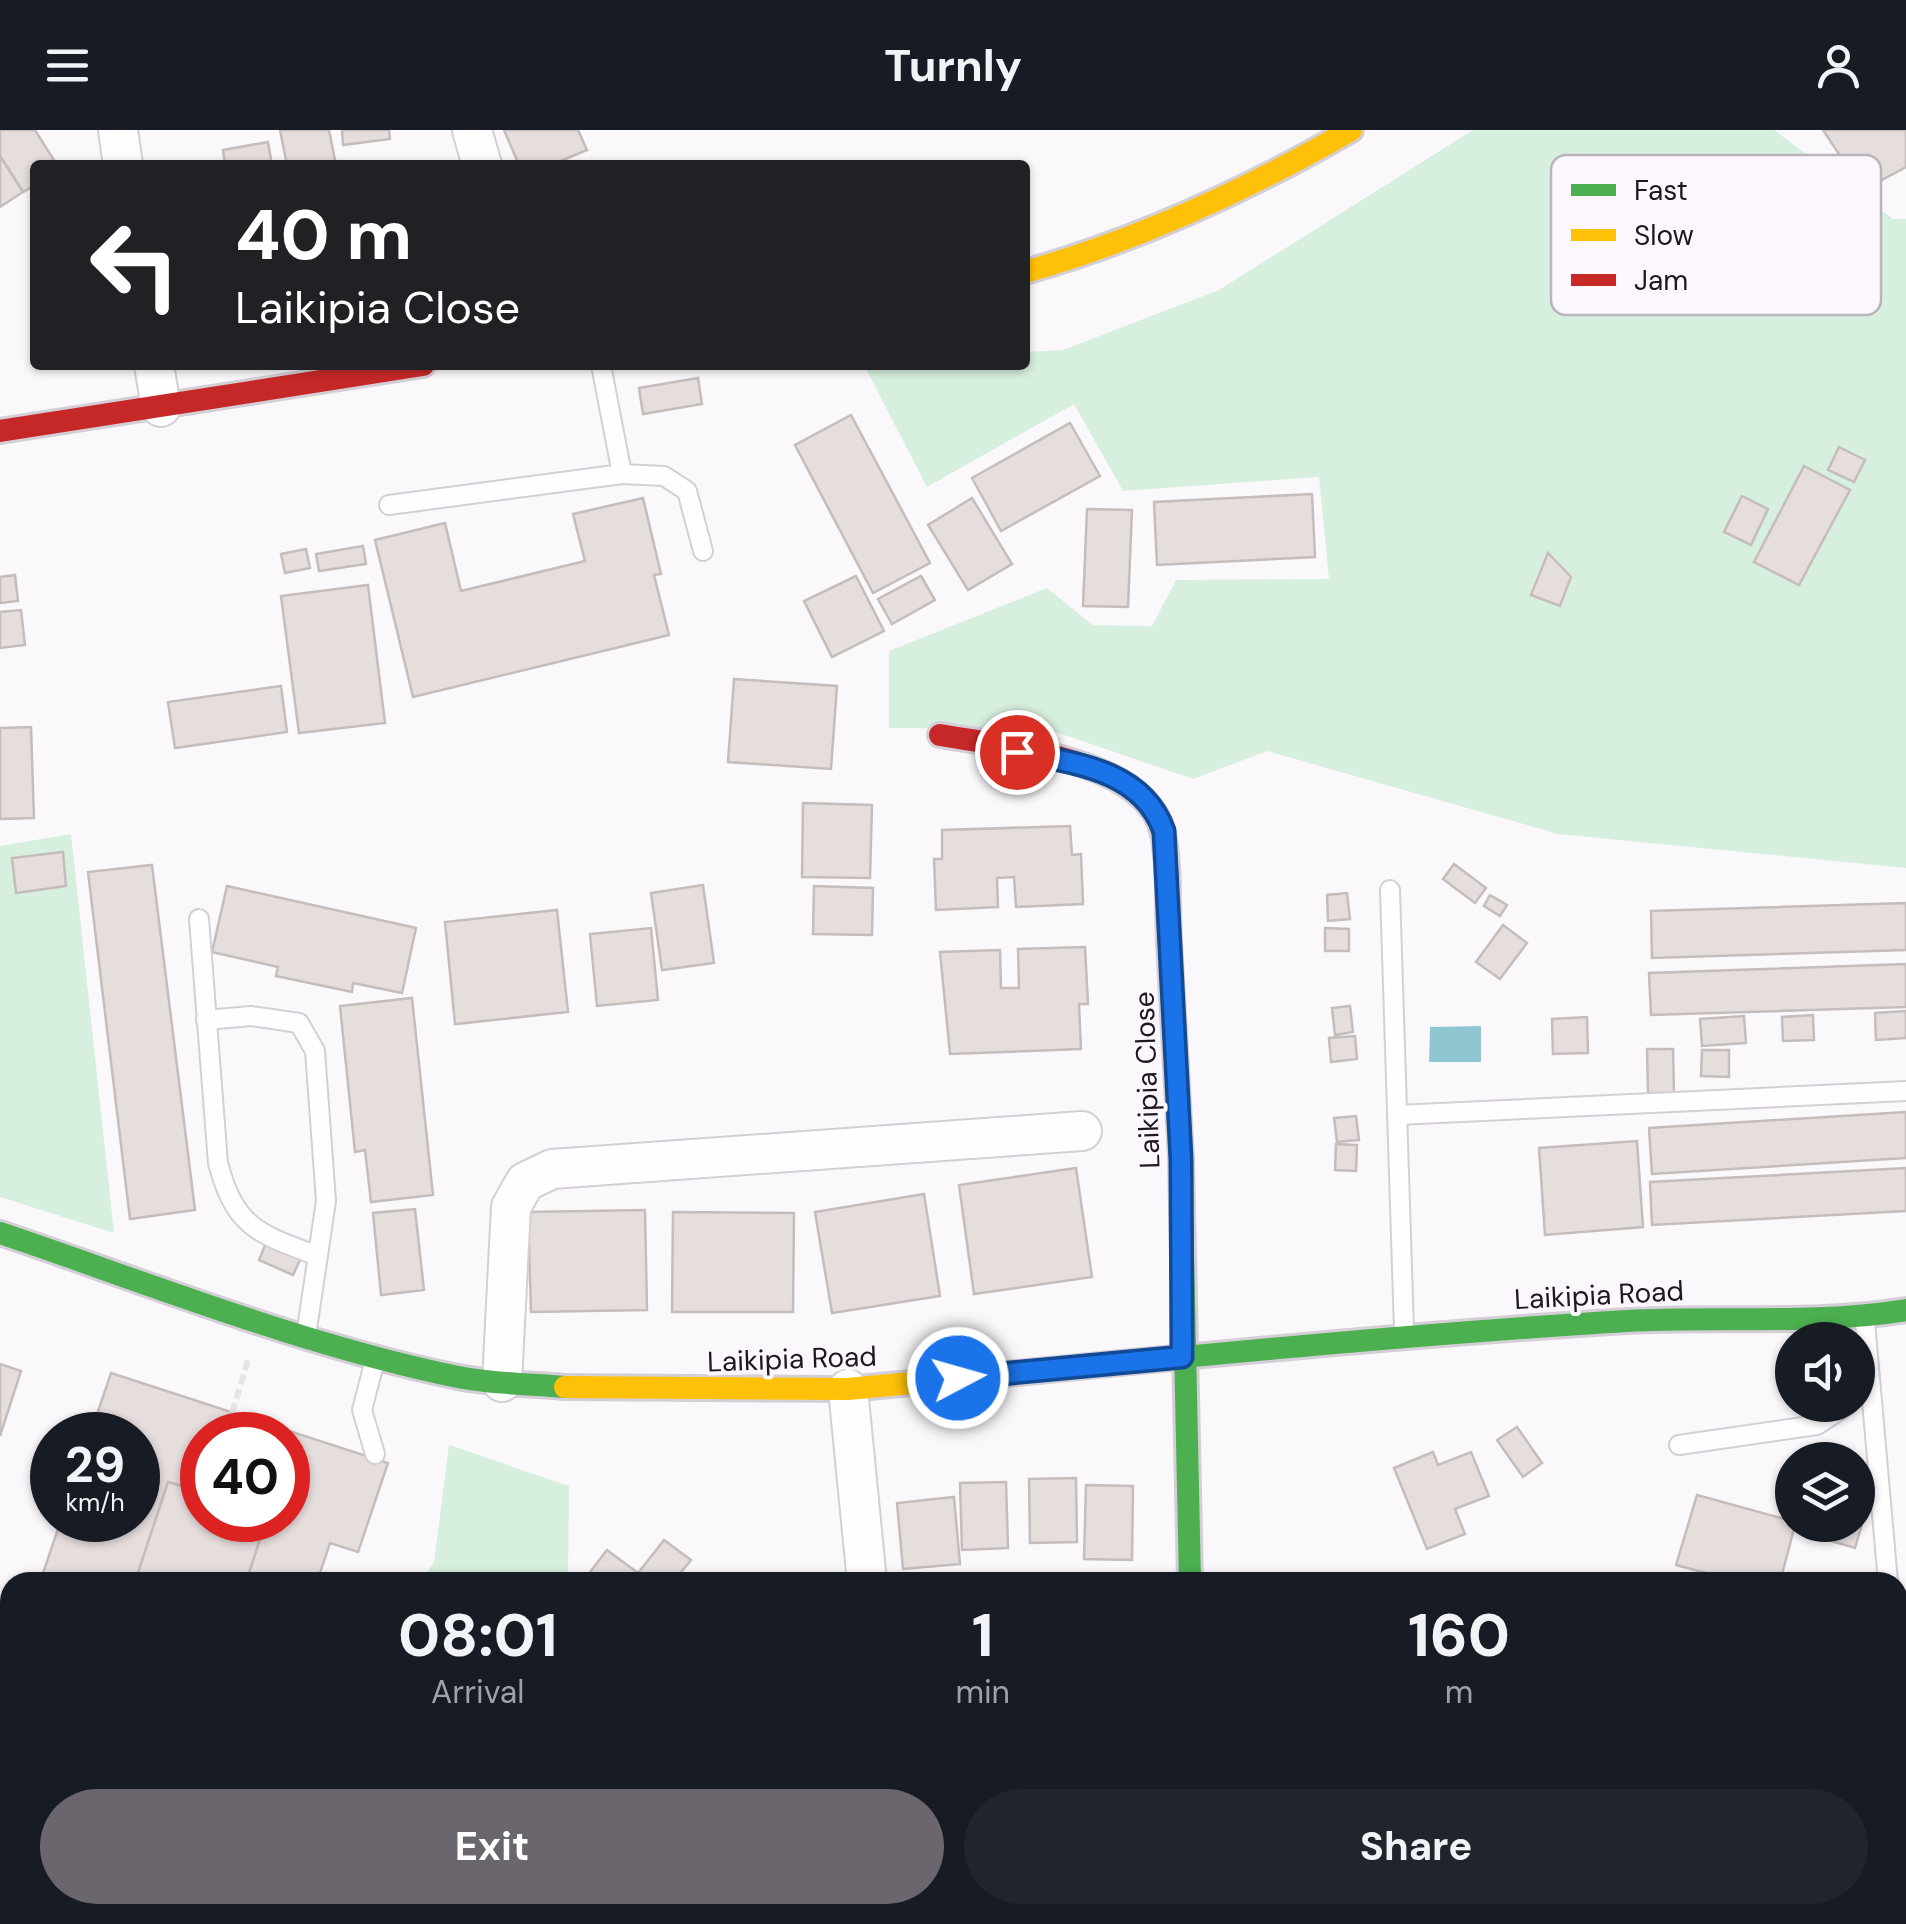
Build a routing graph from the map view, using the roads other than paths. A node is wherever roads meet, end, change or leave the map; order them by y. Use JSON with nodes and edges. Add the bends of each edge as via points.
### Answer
{"nodes":[{"id":1,"x":118,"y":130,"type":"edge"},
{"id":2,"x":472,"y":130,"type":"edge"},
{"id":3,"x":1325,"y":136,"type":"edge"},
{"id":4,"x":122,"y":160,"type":"edge"},
{"id":5,"x":481,"y":160,"type":"edge"},
{"id":6,"x":1030,"y":271,"type":"edge"},
{"id":7,"x":155,"y":370,"type":"edge"},
{"id":8,"x":391,"y":370,"type":"edge"},
{"id":9,"x":602,"y":370,"type":"edge"},
{"id":10,"x":161,"y":407,"type":"junction"},
{"id":11,"x":0,"y":430,"type":"edge"},
{"id":12,"x":622,"y":474,"type":"junction"},
{"id":13,"x":389,"y":506,"type":"dead end"},
{"id":14,"x":704,"y":551,"type":"dead end"},
{"id":15,"x":940,"y":735,"type":"dead end"},
{"id":16,"x":1390,"y":890,"type":"dead end"},
{"id":17,"x":199,"y":918,"type":"dead end"},
{"id":18,"x":206,"y":1020,"type":"junction"},
{"id":19,"x":1906,"y":1090,"type":"edge"},
{"id":20,"x":1397,"y":1115,"type":"junction"},
{"id":21,"x":1082,"y":1132,"type":"dead end"},
{"id":22,"x":0,"y":1234,"type":"edge"},
{"id":23,"x":318,"y":1256,"type":"junction"},
{"id":24,"x":1906,"y":1310,"type":"edge"},
{"id":25,"x":1864,"y":1316,"type":"junction"},
{"id":26,"x":1864,"y":1322,"type":"edge"},
{"id":27,"x":306,"y":1334,"type":"junction"},
{"id":28,"x":1404,"y":1336,"type":"junction"},
{"id":29,"x":377,"y":1355,"type":"junction"},
{"id":30,"x":1182,"y":1357,"type":"junction"},
{"id":31,"x":502,"y":1382,"type":"junction"},
{"id":32,"x":848,"y":1389,"type":"junction"},
{"id":33,"x":1820,"y":1422,"type":"edge"},
{"id":34,"x":1868,"y":1422,"type":"edge"},
{"id":35,"x":1679,"y":1445,"type":"dead end"},
{"id":36,"x":375,"y":1454,"type":"dead end"},
{"id":37,"x":866,"y":1572,"type":"edge"},
{"id":38,"x":1190,"y":1572,"type":"edge"},
{"id":39,"x":1887,"y":1572,"type":"edge"}],
"edges":[{"from":1,"to":4,"type":"street"},
{"from":2,"to":5,"type":"street"},
{"from":3,"to":6,"type":"street","via":[[1180,220]]},
{"from":7,"to":10,"type":"street"},
{"from":8,"to":10,"type":"street"},
{"from":9,"to":12,"type":"lane"},
{"from":10,"to":11,"type":"street"},
{"from":12,"to":13,"type":"lane"},
{"from":12,"to":14,"type":"lane","via":[[664,476],[687,491]]},
{"from":15,"to":30,"type":"street","name":"Laikipia Close","via":[[1099,770],[1138,790],[1159,818],[1176,1049]]},
{"from":16,"to":20,"type":"lane"},
{"from":17,"to":18,"type":"lane"},
{"from":18,"to":23,"type":"lane","via":[[226,1195],[246,1224]]},
{"from":18,"to":23,"type":"lane","via":[[281,1017],[309,1035],[326,1201]]},
{"from":19,"to":20,"type":"lane"},
{"from":20,"to":28,"type":"lane"},
{"from":21,"to":31,"type":"street","via":[[552,1169],[525,1182],[511,1207]]},
{"from":22,"to":27,"type":"street","name":"Laikipia Road"},
{"from":23,"to":27,"type":"lane"},
{"from":24,"to":25,"type":"street","name":"Laikipia Road"},
{"from":25,"to":26,"type":"lane"},
{"from":25,"to":28,"type":"street","name":"Laikipia Road","via":[[1632,1321]]},
{"from":27,"to":29,"type":"street","name":"Laikipia Road"},
{"from":28,"to":30,"type":"street","name":"Laikipia Road"},
{"from":29,"to":31,"type":"street","name":"Laikipia Road"},
{"from":29,"to":36,"type":"lane","via":[[362,1410]]},
{"from":30,"to":32,"type":"street","name":"Laikipia Road"},
{"from":30,"to":38,"type":"street","name":"Laikipia Close"},
{"from":31,"to":32,"type":"street","name":"Laikipia Road","via":[[606,1391]]},
{"from":32,"to":37,"type":"street"},
{"from":33,"to":35,"type":"lane"},
{"from":34,"to":39,"type":"lane"}]}
